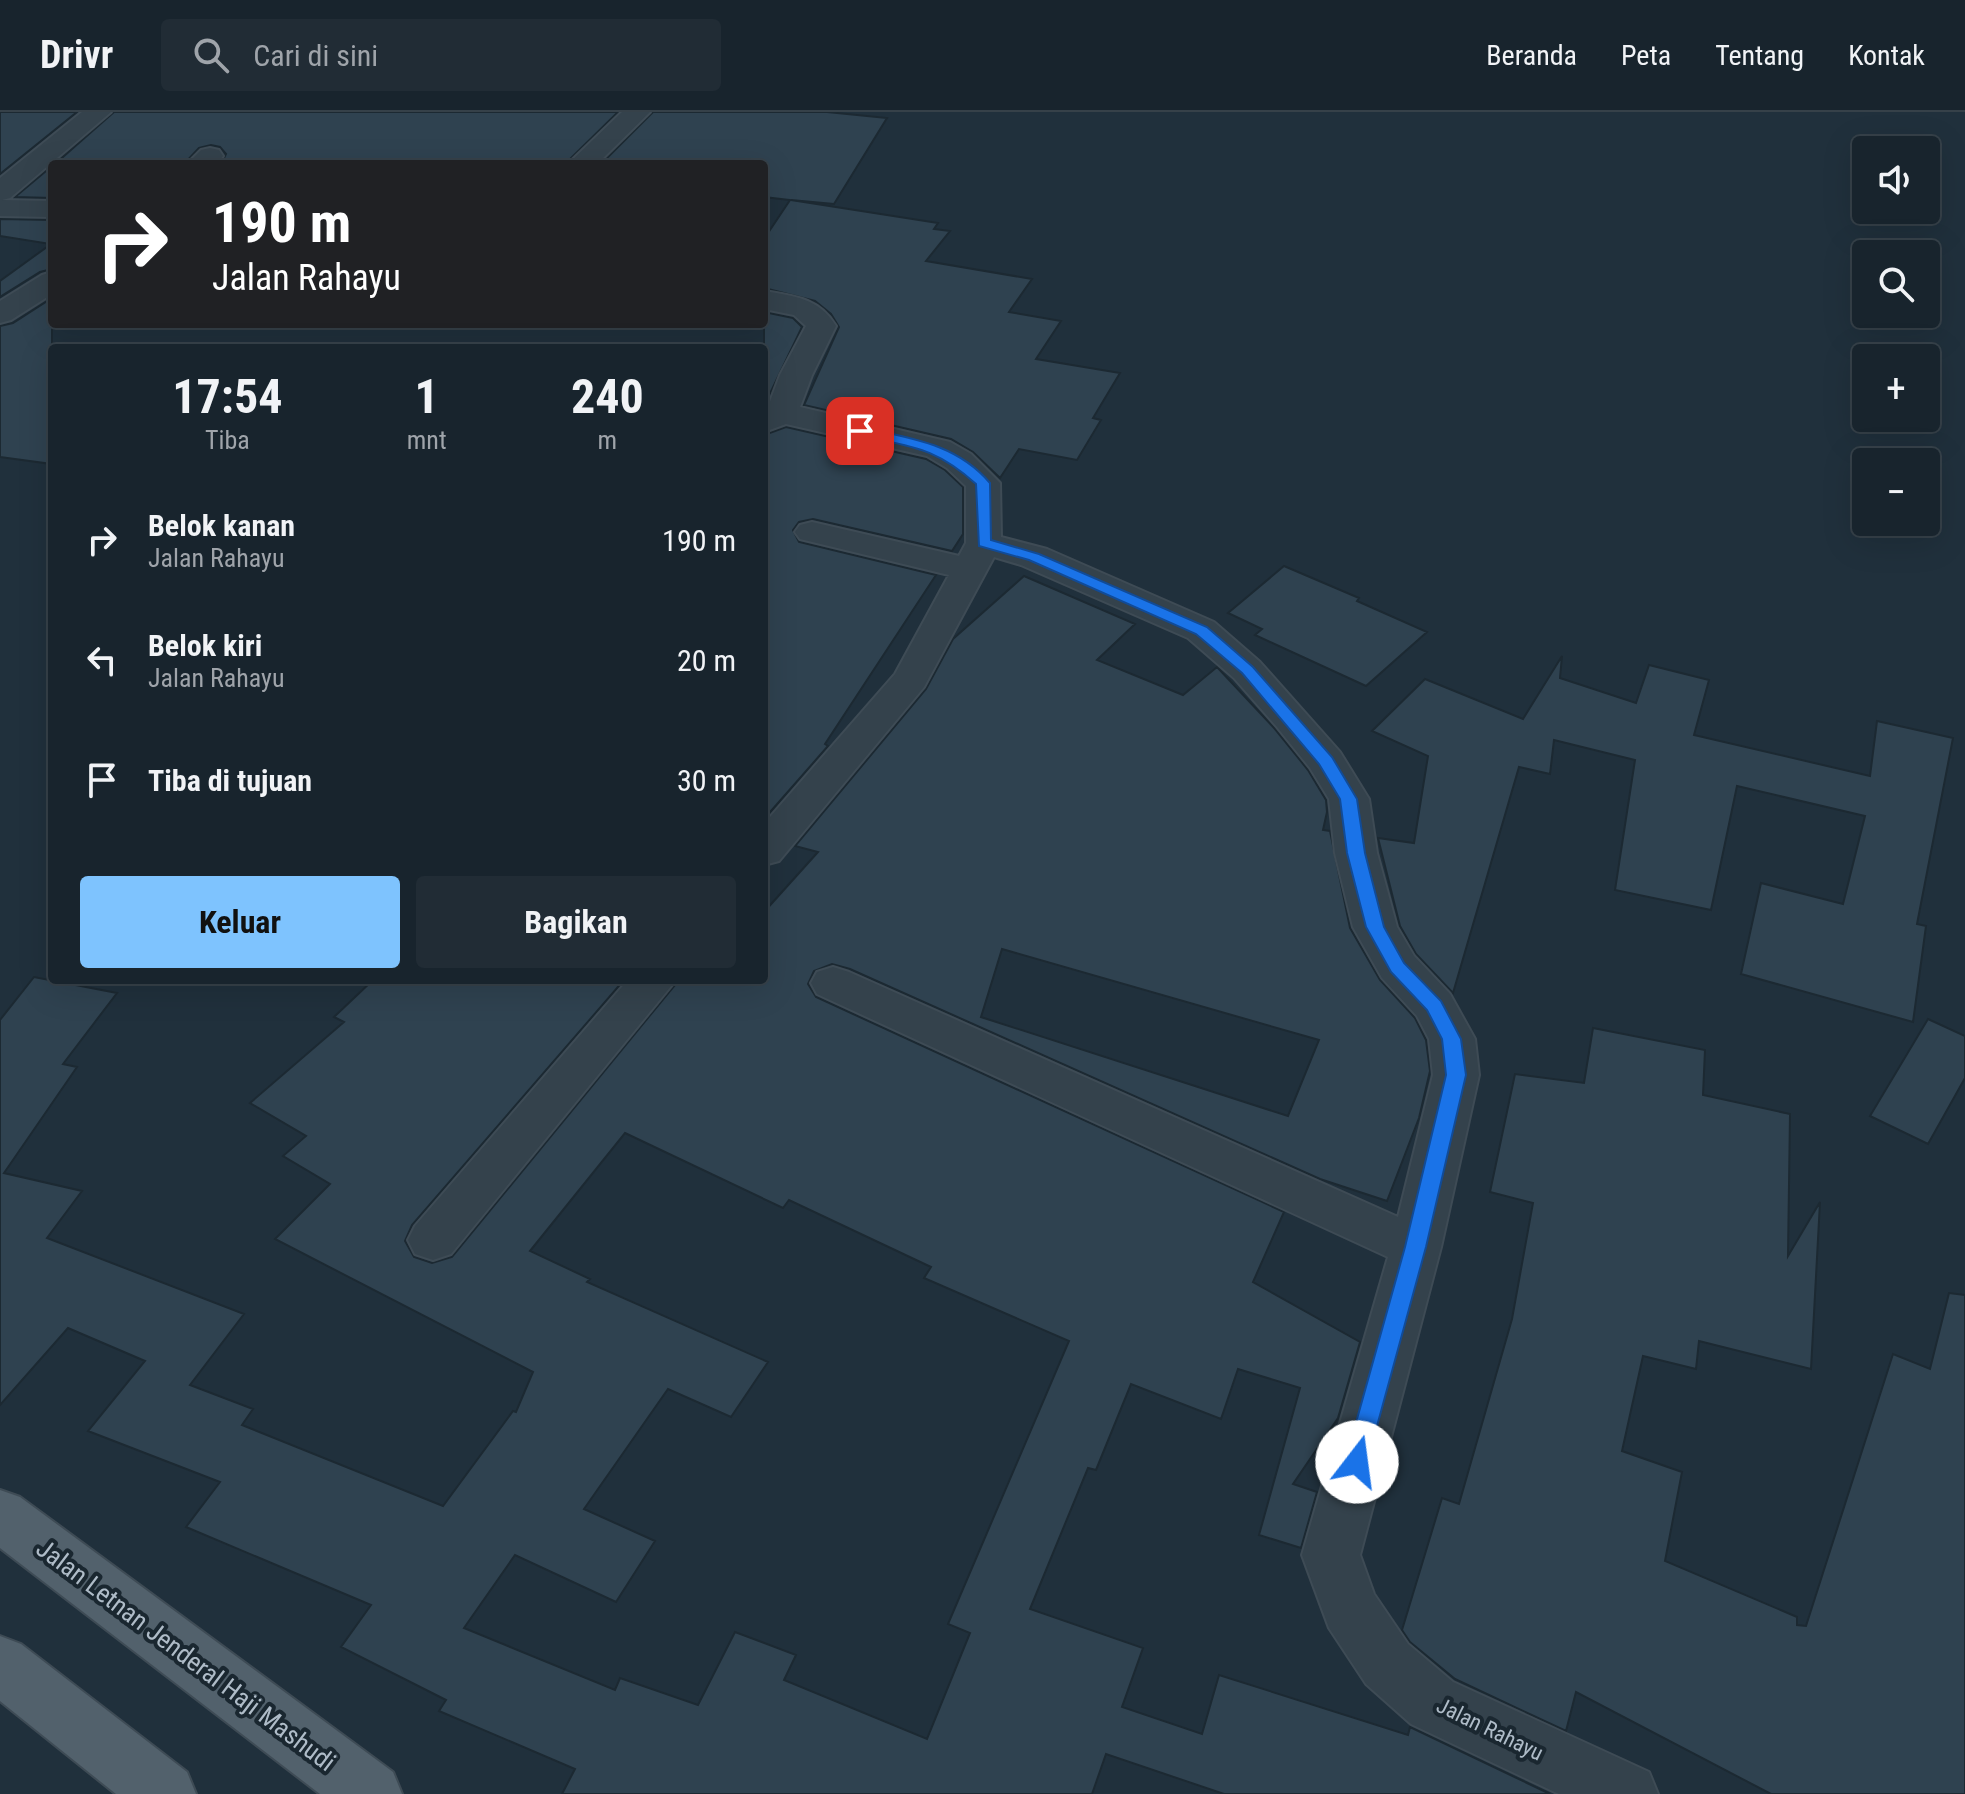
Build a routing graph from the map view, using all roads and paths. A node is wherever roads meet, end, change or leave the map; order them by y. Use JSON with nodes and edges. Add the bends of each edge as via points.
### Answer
{"nodes":[{"id":1,"x":98,"y":112,"type":"edge"},
{"id":2,"x":637,"y":112,"type":"edge"},
{"id":3,"x":585,"y":160,"type":"edge"},
{"id":4,"x":0,"y":192,"type":"edge"},
{"id":5,"x":0,"y":208,"type":"edge"},
{"id":6,"x":48,"y":209,"type":"edge"},
{"id":7,"x":48,"y":284,"type":"edge"},
{"id":8,"x":768,"y":301,"type":"edge"},
{"id":9,"x":0,"y":314,"type":"edge"},
{"id":10,"x":773,"y":418,"type":"edge"},
{"id":11,"x":812,"y":532,"type":"dead end"},
{"id":12,"x":977,"y":556,"type":"junction"},
{"id":13,"x":768,"y":846,"type":"edge"},
{"id":14,"x":833,"y":983,"type":"dead end"},
{"id":15,"x":651,"y":984,"type":"edge"},
{"id":16,"x":433,"y":1240,"type":"dead end"},
{"id":17,"x":1416,"y":1247,"type":"junction"},
{"id":18,"x":0,"y":1515,"type":"edge"},
{"id":19,"x":0,"y":1664,"type":"edge"},
{"id":20,"x":165,"y":1794,"type":"edge"},
{"id":21,"x":371,"y":1794,"type":"edge"},
{"id":22,"x":1627,"y":1794,"type":"edge"}],
"edges":[{"from":1,"to":4,"type":"street"},
{"from":2,"to":3,"type":"street"},
{"from":5,"to":6,"type":"street"},
{"from":7,"to":9,"type":"street"},
{"from":8,"to":10,"type":"street","via":[[806,308],[821,326]]},
{"from":10,"to":12,"type":"street","via":[[938,449],[959,461],[983,483]]},
{"from":11,"to":12,"type":"street","name":"Jalan Rahayu"},
{"from":12,"to":13,"type":"street","via":[[911,679]]},
{"from":12,"to":17,"type":"street","name":"Jalan Rahayu","via":[[1034,557],[1201,630],[1247,670],[1326,761],[1349,799],[1375,927],[1452,1039],[1456,1075]]},
{"from":14,"to":17,"type":"street"},
{"from":15,"to":16,"type":"street"},
{"from":17,"to":22,"type":"street","name":"Jalan Rahayu","via":[[1331,1555],[1350,1609],[1387,1664],[1432,1703]]},
{"from":18,"to":21,"type":"main road","name":"Jalan Letnan Jenderal Haji Mashudi"},
{"from":19,"to":20,"type":"main road"}]}
